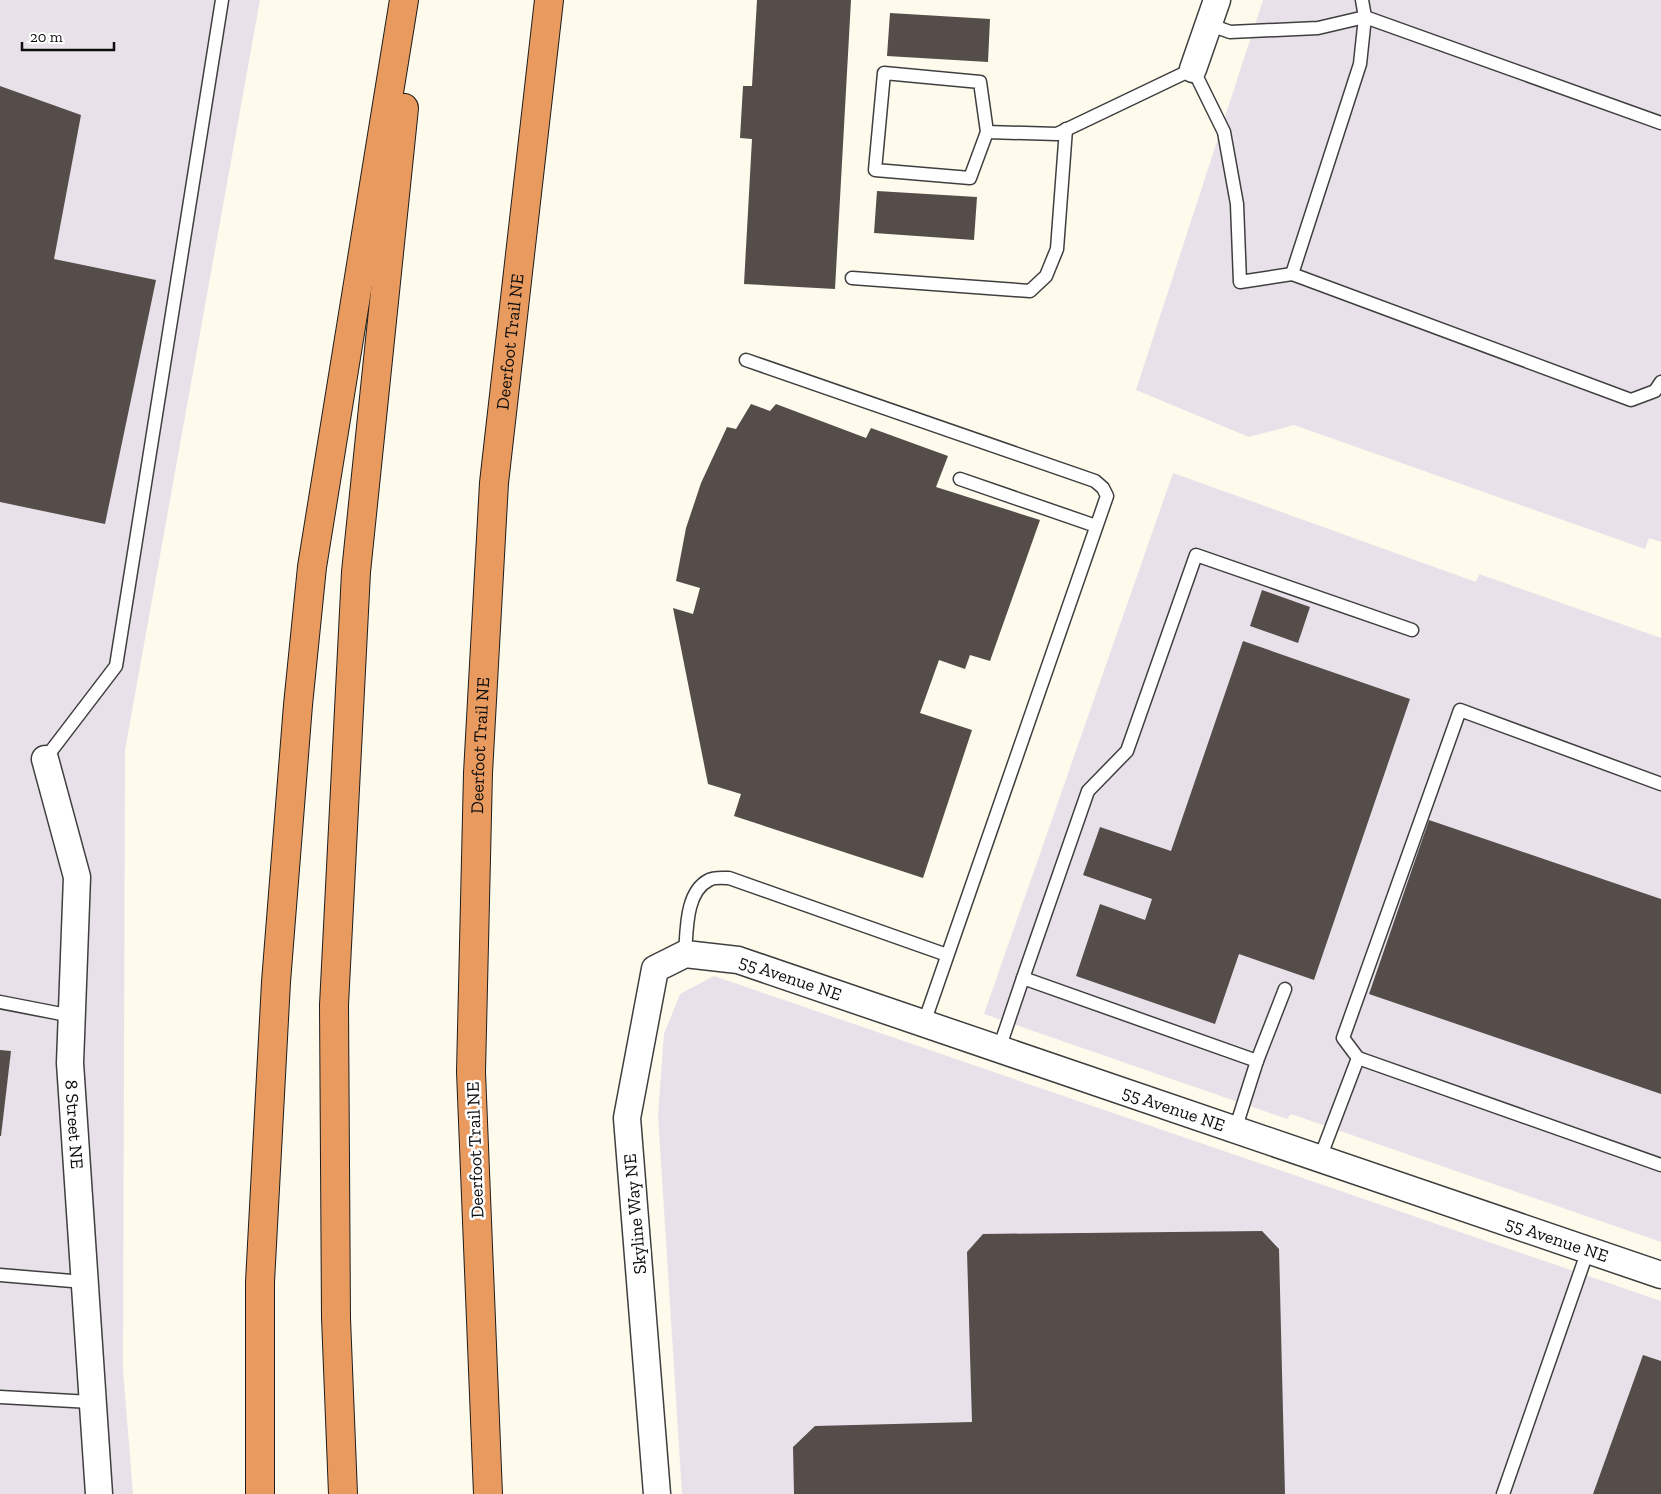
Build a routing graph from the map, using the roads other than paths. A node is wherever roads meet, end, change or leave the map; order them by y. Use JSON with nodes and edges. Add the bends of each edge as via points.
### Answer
{"nodes":[{"id":1,"x":222,"y":0,"type":"edge"},
{"id":2,"x":404,"y":0,"type":"edge"},
{"id":3,"x":415,"y":0,"type":"edge"},
{"id":4,"x":549,"y":0,"type":"edge"},
{"id":5,"x":1362,"y":0,"type":"edge"},
{"id":6,"x":1212,"y":12,"type":"edge"},
{"id":7,"x":1365,"y":17,"type":"junction"},
{"id":8,"x":1193,"y":70,"type":"junction"},
{"id":9,"x":1661,"y":123,"type":"edge"},
{"id":10,"x":1066,"y":129,"type":"junction"},
{"id":11,"x":987,"y":132,"type":"junction"},
{"id":12,"x":1292,"y":274,"type":"junction"},
{"id":13,"x":852,"y":278,"type":"dead end"},
{"id":14,"x":746,"y":360,"type":"dead end"},
{"id":15,"x":1661,"y":382,"type":"edge"},
{"id":16,"x":960,"y":479,"type":"dead end"},
{"id":17,"x":1096,"y":526,"type":"junction"},
{"id":18,"x":1412,"y":630,"type":"dead end"},
{"id":19,"x":44,"y":759,"type":"joint"},
{"id":20,"x":1661,"y":784,"type":"edge"},
{"id":21,"x":685,"y":954,"type":"junction"},
{"id":22,"x":947,"y":955,"type":"junction"},
{"id":23,"x":1023,"y":978,"type":"junction"},
{"id":24,"x":1285,"y":989,"type":"dead end"},
{"id":25,"x":0,"y":1002,"type":"edge"},
{"id":26,"x":72,"y":1016,"type":"junction"},
{"id":27,"x":924,"y":1023,"type":"junction"},
{"id":28,"x":999,"y":1049,"type":"junction"},
{"id":29,"x":1358,"y":1058,"type":"junction"},
{"id":30,"x":1257,"y":1061,"type":"junction"},
{"id":31,"x":1235,"y":1130,"type":"junction"},
{"id":32,"x":1320,"y":1158,"type":"junction"},
{"id":33,"x":1661,"y":1165,"type":"edge"},
{"id":34,"x":1588,"y":1250,"type":"junction"},
{"id":35,"x":0,"y":1275,"type":"edge"},
{"id":36,"x":1661,"y":1275,"type":"edge"},
{"id":37,"x":84,"y":1282,"type":"junction"},
{"id":38,"x":0,"y":1397,"type":"edge"},
{"id":39,"x":92,"y":1402,"type":"junction"},
{"id":40,"x":99,"y":1494,"type":"edge"},
{"id":41,"x":260,"y":1494,"type":"edge"},
{"id":42,"x":343,"y":1494,"type":"edge"},
{"id":43,"x":488,"y":1494,"type":"edge"},
{"id":44,"x":657,"y":1494,"type":"edge"},
{"id":45,"x":1502,"y":1494,"type":"edge"}],
"edges":[{"from":1,"to":19,"type":"lane","via":[[116,666]]},
{"from":2,"to":41,"type":"highway","via":[[312,567],[298,705],[276,982],[260,1282]]},
{"from":3,"to":42,"type":"highway","via":[[356,572],[334,1005],[336,1318]]},
{"from":4,"to":43,"type":"highway","name":"Deerfoot Trail NE","via":[[494,483],[478,773],[472,1072]]},
{"from":5,"to":7,"type":"lane"},
{"from":6,"to":7,"type":"lane","via":[[1230,32],[1318,28]]},
{"from":6,"to":8,"type":"street"},
{"from":7,"to":9,"type":"lane"},
{"from":7,"to":12,"type":"lane","via":[[1360,64]]},
{"from":8,"to":10,"type":"lane"},
{"from":8,"to":12,"type":"lane","via":[[1224,132],[1237,204],[1240,282]]},
{"from":10,"to":11,"type":"lane","via":[[1058,134]]},
{"from":10,"to":13,"type":"lane","via":[[1057,249],[1046,276],[1030,291]]},
{"from":11,"to":11,"type":"lane","via":[[980,82],[884,73],[875,170],[970,178]]},
{"from":12,"to":15,"type":"lane","via":[[1631,400],[1655,391]]},
{"from":14,"to":17,"type":"lane","via":[[1095,481],[1107,496]]},
{"from":16,"to":17,"type":"lane"},
{"from":17,"to":22,"type":"lane"},
{"from":18,"to":23,"type":"lane","via":[[1196,555],[1127,751],[1088,791]]},
{"from":19,"to":26,"type":"street","name":"8 Street NE","via":[[77,877]]},
{"from":20,"to":29,"type":"lane","via":[[1460,710],[1343,1038]]},
{"from":21,"to":22,"type":"lane","via":[[688,915],[696,891],[710,879],[728,878]]},
{"from":21,"to":27,"type":"street","name":"55 Avenue NE","via":[[738,960]]},
{"from":21,"to":44,"type":"street","name":"Skyline Way NE","via":[[655,968],[627,1118]]},
{"from":22,"to":27,"type":"lane"},
{"from":23,"to":28,"type":"lane"},
{"from":23,"to":30,"type":"lane"},
{"from":24,"to":30,"type":"lane"},
{"from":25,"to":26,"type":"lane"},
{"from":26,"to":37,"type":"street","name":"8 Street NE","via":[[70,1063]]},
{"from":27,"to":28,"type":"street","name":"55 Avenue NE"},
{"from":28,"to":31,"type":"street","name":"55 Avenue NE"},
{"from":29,"to":32,"type":"lane"},
{"from":29,"to":33,"type":"lane"},
{"from":30,"to":31,"type":"lane"},
{"from":31,"to":32,"type":"street","name":"55 Avenue NE"},
{"from":32,"to":34,"type":"street","name":"55 Avenue NE"},
{"from":34,"to":36,"type":"street","name":"55 Avenue NE"},
{"from":34,"to":45,"type":"lane"},
{"from":35,"to":37,"type":"lane"},
{"from":37,"to":39,"type":"street","name":"8 Street NE"},
{"from":38,"to":39,"type":"lane"},
{"from":39,"to":40,"type":"street","name":"8 Street NE"}]}
